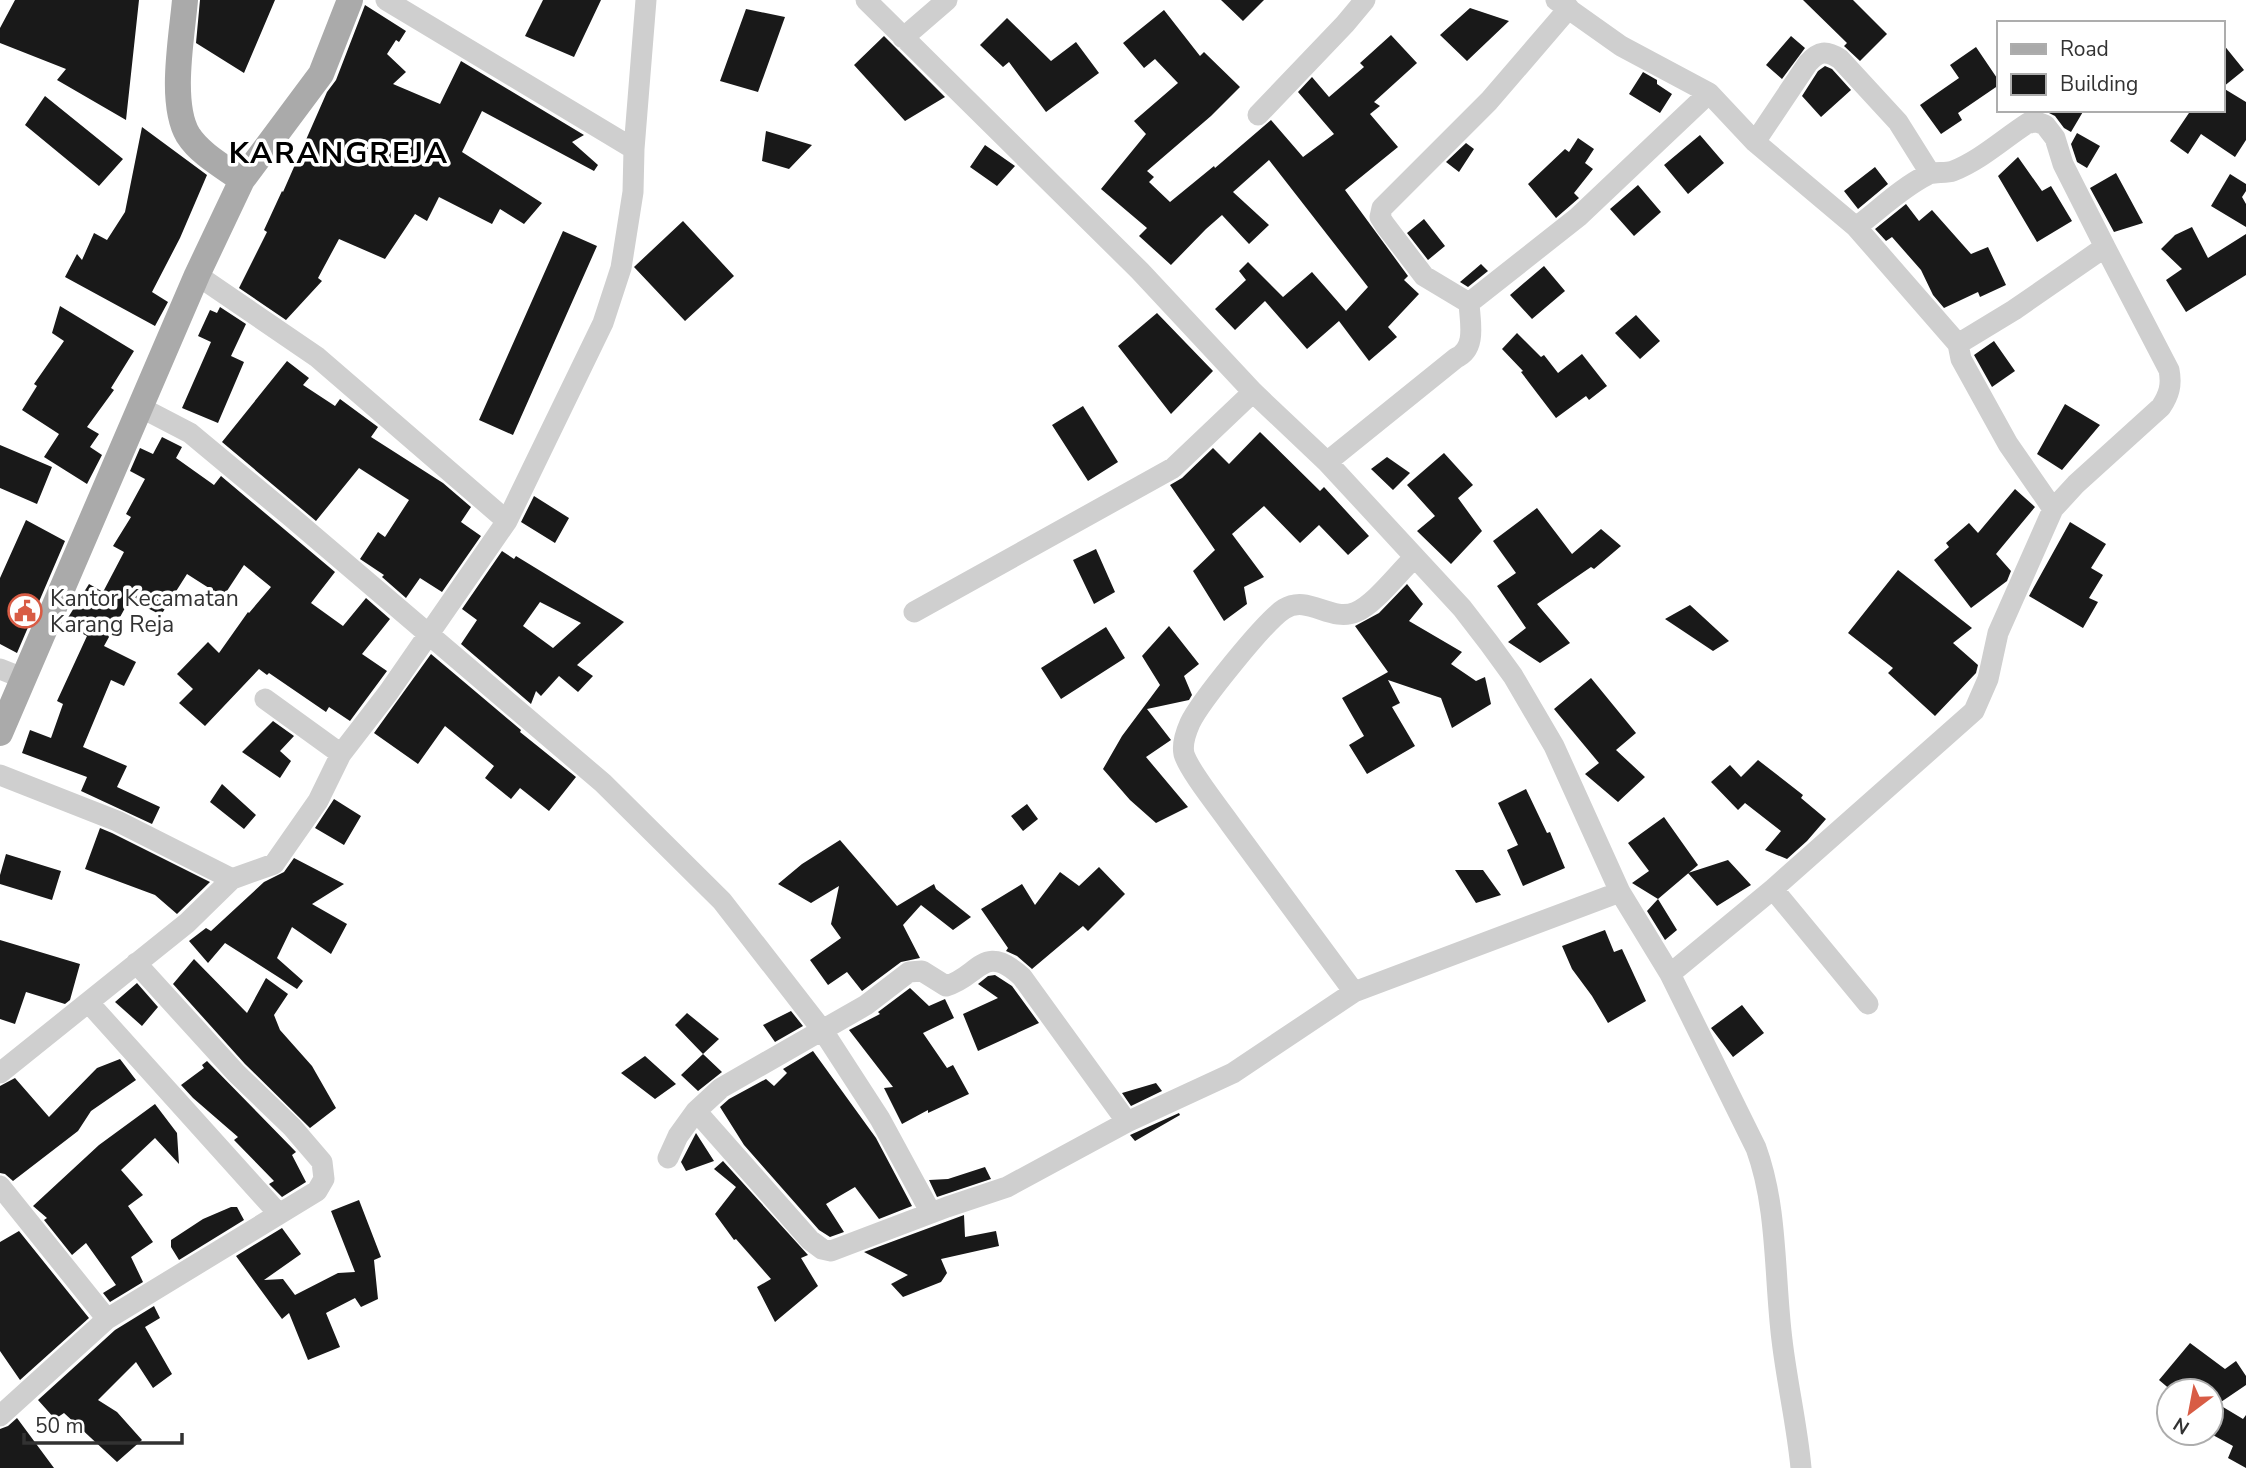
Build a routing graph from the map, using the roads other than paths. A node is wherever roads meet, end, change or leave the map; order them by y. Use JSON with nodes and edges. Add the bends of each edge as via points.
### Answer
{"nodes":[{"id":1,"x":184,"y":0,"type":"edge"},
{"id":2,"x":351,"y":0,"type":"edge"},
{"id":3,"x":386,"y":0,"type":"edge"},
{"id":4,"x":646,"y":0,"type":"edge"},
{"id":5,"x":866,"y":0,"type":"edge"},
{"id":6,"x":947,"y":0,"type":"edge"},
{"id":7,"x":1365,"y":0,"type":"edge"},
{"id":8,"x":1562,"y":4,"type":"edge"},
{"id":9,"x":903,"y":38,"type":"junction"},
{"id":10,"x":1709,"y":93,"type":"junction"},
{"id":11,"x":1258,"y":115,"type":"dead end"},
{"id":12,"x":1755,"y":142,"type":"junction"},
{"id":13,"x":634,"y":149,"type":"junction"},
{"id":14,"x":1930,"y":173,"type":"junction"},
{"id":15,"x":242,"y":180,"type":"junction"},
{"id":16,"x":1856,"y":227,"type":"junction"},
{"id":17,"x":2105,"y":247,"type":"junction"},
{"id":18,"x":197,"y":275,"type":"junction"},
{"id":19,"x":1469,"y":303,"type":"junction"},
{"id":20,"x":1958,"y":344,"type":"junction"},
{"id":21,"x":1253,"y":392,"type":"junction"},
{"id":22,"x":141,"y":407,"type":"junction"},
{"id":23,"x":1327,"y":462,"type":"junction"},
{"id":24,"x":2053,"y":509,"type":"junction"},
{"id":25,"x":507,"y":521,"type":"junction"},
{"id":26,"x":1414,"y":558,"type":"junction"},
{"id":27,"x":914,"y":612,"type":"dead end"},
{"id":28,"x":429,"y":634,"type":"junction"},
{"id":29,"x":0,"y":669,"type":"edge"},
{"id":30,"x":24,"y":679,"type":"junction"},
{"id":31,"x":265,"y":699,"type":"dead end"},
{"id":32,"x":0,"y":733,"type":"edge"},
{"id":33,"x":341,"y":754,"type":"junction"},
{"id":34,"x":0,"y":775,"type":"edge"},
{"id":35,"x":232,"y":879,"type":"junction"},
{"id":36,"x":1773,"y":890,"type":"junction"},
{"id":37,"x":1620,"y":892,"type":"junction"},
{"id":38,"x":136,"y":963,"type":"junction"},
{"id":39,"x":1670,"y":974,"type":"junction"},
{"id":40,"x":1354,"y":992,"type":"junction"},
{"id":41,"x":89,"y":1003,"type":"junction"},
{"id":42,"x":1868,"y":1004,"type":"dead end"},
{"id":43,"x":823,"y":1031,"type":"junction"},
{"id":44,"x":0,"y":1073,"type":"edge"},
{"id":45,"x":696,"y":1111,"type":"junction"},
{"id":46,"x":1127,"y":1122,"type":"junction"},
{"id":47,"x":668,"y":1158,"type":"dead end"},
{"id":48,"x":0,"y":1186,"type":"edge"},
{"id":49,"x":931,"y":1213,"type":"junction"},
{"id":50,"x":279,"y":1214,"type":"junction"},
{"id":51,"x":107,"y":1319,"type":"junction"},
{"id":52,"x":0,"y":1416,"type":"edge"},
{"id":53,"x":1801,"y":1468,"type":"edge"}],
"edges":[{"from":1,"to":15,"type":"main road","via":[[178,93],[181,117],[198,147]]},
{"from":2,"to":15,"type":"main road","via":[[321,74]]},
{"from":3,"to":13,"type":"street"},
{"from":4,"to":13,"type":"street"},
{"from":5,"to":9,"type":"street"},
{"from":6,"to":9,"type":"street"},
{"from":7,"to":11,"type":"street"},
{"from":8,"to":10,"type":"street","via":[[1621,46]]},
{"from":8,"to":19,"type":"street","via":[[1489,101],[1386,201],[1380,213],[1424,276]]},
{"from":9,"to":21,"type":"street","via":[[1140,271]]},
{"from":10,"to":12,"type":"street"},
{"from":10,"to":19,"type":"street","via":[[1578,217]]},
{"from":12,"to":14,"type":"street","via":[[1808,63],[1821,52],[1840,59],[1898,122]]},
{"from":12,"to":16,"type":"street"},
{"from":13,"to":25,"type":"street","via":[[628,231],[615,290]]},
{"from":14,"to":16,"type":"street"},
{"from":14,"to":17,"type":"street","via":[[1941,174],[1970,163],[2028,123],[2045,125]]},
{"from":15,"to":18,"type":"main road"},
{"from":16,"to":20,"type":"street"},
{"from":17,"to":20,"type":"street"},
{"from":17,"to":24,"type":"street","via":[[2164,359],[2170,388],[2161,407]]},
{"from":18,"to":22,"type":"main road"},
{"from":18,"to":25,"type":"street","via":[[317,357]]},
{"from":19,"to":23,"type":"street","via":[[1471,338],[1466,351]]},
{"from":20,"to":24,"type":"street","via":[[1961,359],[2008,444]]},
{"from":21,"to":23,"type":"street"},
{"from":21,"to":27,"type":"street","via":[[1173,468]]},
{"from":22,"to":28,"type":"street","via":[[190,433]]},
{"from":22,"to":30,"type":"main road"},
{"from":23,"to":26,"type":"street"},
{"from":24,"to":36,"type":"street","via":[[1998,633],[1975,711]]},
{"from":25,"to":28,"type":"street"},
{"from":26,"to":37,"type":"street","via":[[1462,608],[1513,676],[1554,746]]},
{"from":26,"to":40,"type":"street","via":[[1354,613],[1342,615],[1296,604],[1283,609],[1202,705],[1184,744],[1184,755],[1207,792]]},
{"from":28,"to":33,"type":"street"},
{"from":28,"to":43,"type":"street","via":[[603,783],[722,901]]},
{"from":29,"to":30,"type":"street"},
{"from":30,"to":32,"type":"main road"},
{"from":31,"to":33,"type":"street"},
{"from":33,"to":35,"type":"street","via":[[318,801],[274,864]]},
{"from":34,"to":35,"type":"street","via":[[117,821]]},
{"from":35,"to":38,"type":"street"},
{"from":36,"to":39,"type":"street"},
{"from":36,"to":42,"type":"street"},
{"from":37,"to":39,"type":"street"},
{"from":37,"to":40,"type":"street"},
{"from":38,"to":41,"type":"street"},
{"from":38,"to":50,"type":"street","via":[[321,1162],[324,1179],[317,1191]]},
{"from":39,"to":53,"type":"street","via":[[1765,1174]]},
{"from":40,"to":46,"type":"street","via":[[1233,1073]]},
{"from":41,"to":44,"type":"street"},
{"from":41,"to":50,"type":"street"},
{"from":43,"to":45,"type":"street","via":[[721,1088]]},
{"from":43,"to":46,"type":"street","via":[[909,972],[922,971],[946,986],[980,964],[996,962],[1022,978]]},
{"from":43,"to":49,"type":"street","via":[[880,1119]]},
{"from":45,"to":47,"type":"street"},
{"from":45,"to":49,"type":"street","via":[[822,1249],[841,1248]]},
{"from":46,"to":49,"type":"street","via":[[1007,1187]]},
{"from":48,"to":51,"type":"street"},
{"from":50,"to":51,"type":"street"},
{"from":51,"to":52,"type":"street"}]}
